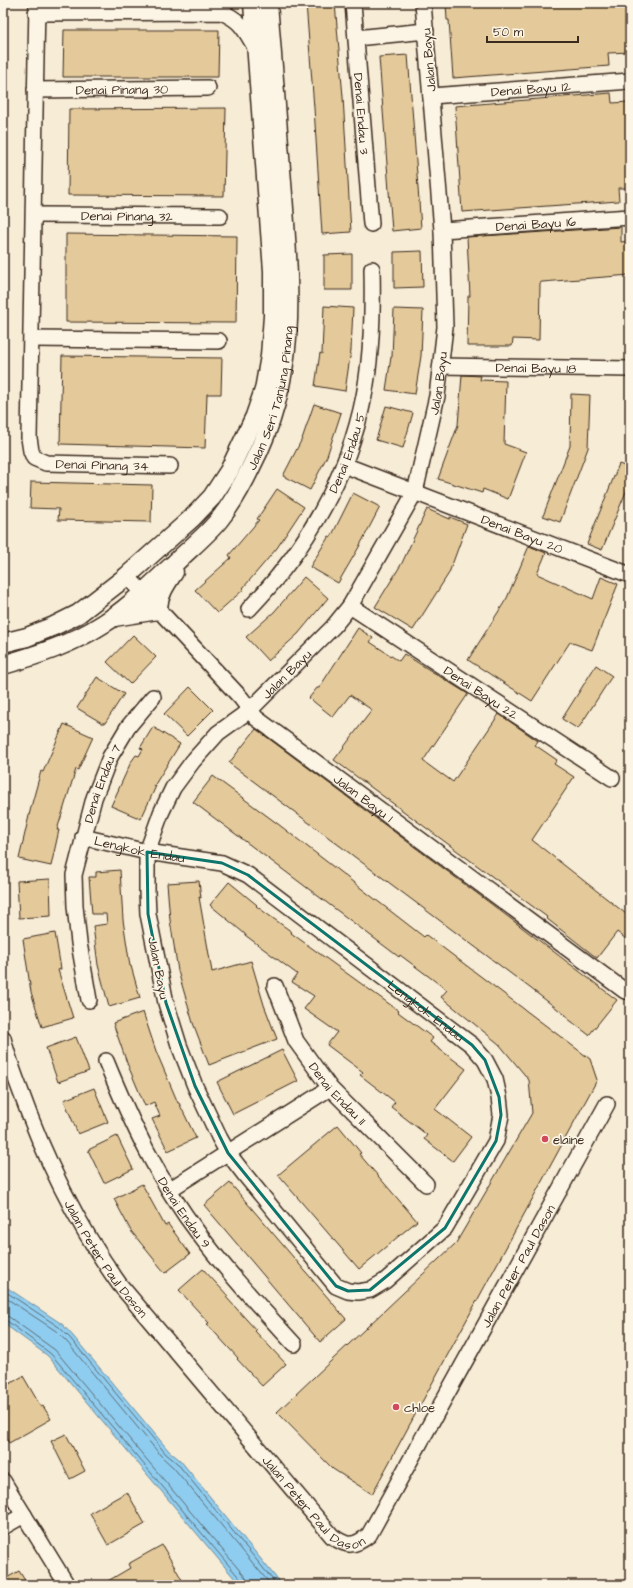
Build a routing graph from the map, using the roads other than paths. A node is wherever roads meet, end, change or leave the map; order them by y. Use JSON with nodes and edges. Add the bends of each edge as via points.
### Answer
{"nodes":[{"id":1,"x":253,"y":3,"type":"edge"},
{"id":2,"x":268,"y":3,"type":"edge"},
{"id":3,"x":353,"y":3,"type":"edge"},
{"id":4,"x":424,"y":3,"type":"edge"},
{"id":5,"x":37,"y":8,"type":"edge"},
{"id":6,"x":227,"y":8,"type":"edge"},
{"id":7,"x":426,"y":30,"type":"junction"},
{"id":8,"x":356,"y":38,"type":"junction"},
{"id":9,"x":255,"y":47,"type":"junction"},
{"id":10,"x":630,"y":81,"type":"edge"},
{"id":11,"x":208,"y":88,"type":"dead end"},
{"id":12,"x":35,"y":90,"type":"junction"},
{"id":13,"x":431,"y":96,"type":"junction"},
{"id":14,"x":34,"y":215,"type":"junction"},
{"id":15,"x":220,"y":216,"type":"dead end"},
{"id":16,"x":630,"y":217,"type":"edge"},
{"id":17,"x":371,"y":224,"type":"dead end"},
{"id":18,"x":442,"y":230,"type":"junction"},
{"id":19,"x":372,"y":269,"type":"dead end"},
{"id":20,"x":32,"y":339,"type":"junction"},
{"id":21,"x":219,"y":341,"type":"dead end"},
{"id":22,"x":441,"y":366,"type":"junction"},
{"id":23,"x":630,"y":369,"type":"edge"},
{"id":24,"x":344,"y":465,"type":"junction"},
{"id":25,"x":170,"y":466,"type":"dead end"},
{"id":26,"x":415,"y":492,"type":"junction"},
{"id":27,"x":184,"y":554,"type":"junction"},
{"id":28,"x":630,"y":575,"type":"edge"},
{"id":29,"x":127,"y":576,"type":"junction"},
{"id":30,"x":143,"y":593,"type":"junction"},
{"id":31,"x":350,"y":606,"type":"junction"},
{"id":32,"x":248,"y":609,"type":"dead end"},
{"id":33,"x":158,"y":610,"type":"junction"},
{"id":34,"x":113,"y":617,"type":"junction"},
{"id":35,"x":3,"y":643,"type":"edge"},
{"id":36,"x":3,"y":665,"type":"edge"},
{"id":37,"x":153,"y":697,"type":"dead end"},
{"id":38,"x":250,"y":710,"type":"junction"},
{"id":39,"x":612,"y":778,"type":"dead end"},
{"id":40,"x":83,"y":836,"type":"junction"},
{"id":41,"x":147,"y":852,"type":"junction"},
{"id":42,"x":275,"y":986,"type":"dead end"},
{"id":43,"x":625,"y":991,"type":"dead end"},
{"id":44,"x":89,"y":1000,"type":"dead end"},
{"id":45,"x":3,"y":1038,"type":"edge"},
{"id":46,"x":106,"y":1061,"type":"dead end"},
{"id":47,"x":330,"y":1088,"type":"junction"},
{"id":48,"x":607,"y":1104,"type":"dead end"},
{"id":49,"x":228,"y":1153,"type":"junction"},
{"id":50,"x":426,"y":1184,"type":"dead end"},
{"id":51,"x":169,"y":1190,"type":"junction"},
{"id":52,"x":336,"y":1286,"type":"joint"},
{"id":53,"x":294,"y":1344,"type":"dead end"},
{"id":54,"x":3,"y":1481,"type":"edge"},
{"id":55,"x":24,"y":1515,"type":"junction"},
{"id":56,"x":3,"y":1527,"type":"edge"},
{"id":57,"x":67,"y":1585,"type":"edge"}],
"edges":[{"from":1,"to":9,"type":"main road","name":"Jalan Seri Tanjung Pinang"},
{"from":2,"to":27,"type":"main road","name":"Jalan Seri Tanjung Pinang","via":[[288,270],[288,323],[282,383],[264,442],[240,490],[219,521]]},
{"from":3,"to":8,"type":"street","name":"Denai Endau 3"},
{"from":4,"to":7,"type":"street","name":"Jalan Bayu"},
{"from":5,"to":6,"type":"street"},
{"from":5,"to":12,"type":"street"},
{"from":6,"to":9,"type":"street","via":[[239,21]]},
{"from":7,"to":8,"type":"street"},
{"from":7,"to":13,"type":"street","name":"Jalan Bayu"},
{"from":8,"to":17,"type":"street","name":"Denai Endau 3"},
{"from":9,"to":29,"type":"main road","name":"Jalan Seri Tanjung Pinang","via":[[273,271],[270,356],[264,390],[244,443],[212,497]]},
{"from":10,"to":13,"type":"street","name":"Denai Bayu 12"},
{"from":11,"to":12,"type":"street","name":"Denai Pinang 30"},
{"from":12,"to":14,"type":"street"},
{"from":13,"to":18,"type":"street","name":"Jalan Bayu"},
{"from":14,"to":15,"type":"street","name":"Denai Pinang 32"},
{"from":14,"to":20,"type":"street"},
{"from":16,"to":18,"type":"street","name":"Denai Bayu 16"},
{"from":18,"to":22,"type":"street","name":"Jalan Bayu","via":[[445,327]]},
{"from":19,"to":24,"type":"street","name":"Denai Endau 5","via":[[371,340],[364,396]]},
{"from":20,"to":21,"type":"street"},
{"from":20,"to":25,"type":"street","name":"Denai Pinang 34","via":[[29,438],[34,458],[46,462]]},
{"from":22,"to":23,"type":"street","name":"Denai Bayu 18"},
{"from":22,"to":26,"type":"street","name":"Jalan Bayu","via":[[437,396]]},
{"from":24,"to":26,"type":"street","name":"Denai Bayu 20"},
{"from":24,"to":32,"type":"street","name":"Denai Endau 5","via":[[325,506],[301,546],[271,586]]},
{"from":26,"to":28,"type":"street","name":"Denai Bayu 20"},
{"from":26,"to":31,"type":"street","name":"Jalan Bayu"},
{"from":27,"to":30,"type":"main road","name":"Jalan Seri Tanjung Pinang"},
{"from":27,"to":33,"type":"main road","via":[[162,591]]},
{"from":29,"to":30,"type":"street","name":"Jalan Bayu 1"},
{"from":29,"to":35,"type":"main road","name":"Jalan Seri Tanjung Pinang","via":[[78,614],[27,637]]},
{"from":30,"to":33,"type":"street","name":"Jalan Bayu 1"},
{"from":30,"to":34,"type":"main road","name":"Jalan Seri Tanjung Pinang"},
{"from":31,"to":38,"type":"street","name":"Jalan Bayu"},
{"from":31,"to":39,"type":"street","name":"Denai Bayu 22"},
{"from":33,"to":34,"type":"main road"},
{"from":33,"to":38,"type":"street","name":"Jalan Bayu 1"},
{"from":34,"to":36,"type":"main road","name":"Jalan Seri Tanjung Pinang","via":[[59,646]]},
{"from":37,"to":40,"type":"street","name":"Denai Endau 7","via":[[128,727],[110,758],[94,798]]},
{"from":38,"to":41,"type":"street","name":"Jalan Bayu","via":[[218,733],[177,783],[161,813]]},
{"from":38,"to":43,"type":"street","name":"Jalan Bayu 1","via":[[256,718]]},
{"from":40,"to":41,"type":"street","name":"Lengkok Endau"},
{"from":40,"to":44,"type":"street","name":"Denai Endau 7","via":[[74,875],[79,943]]},
{"from":41,"to":49,"type":"street","name":"Jalan Bayu","via":[[148,914],[166,1003],[195,1086]]},
{"from":41,"to":52,"type":"street","name":"Lengkok Endau","via":[[222,863],[248,875],[472,1045],[485,1060],[495,1079],[501,1115],[496,1141],[445,1228],[385,1281],[370,1290],[348,1291]]},
{"from":42,"to":47,"type":"street","name":"Denai Endau 11","via":[[296,1041]]},
{"from":45,"to":48,"type":"street","name":"Jalan Peter Paul Dason","via":[[28,1112],[51,1165],[102,1259],[120,1285],[332,1536],[349,1545],[360,1542],[369,1535]]},
{"from":46,"to":51,"type":"street","name":"Denai Endau 9","via":[[132,1123]]},
{"from":47,"to":49,"type":"street"},
{"from":47,"to":50,"type":"street","name":"Denai Endau 11"},
{"from":49,"to":51,"type":"street"},
{"from":49,"to":52,"type":"street","name":"Jalan Bayu"},
{"from":51,"to":53,"type":"street","name":"Denai Endau 9","via":[[230,1274]]},
{"from":54,"to":55,"type":"street"},
{"from":55,"to":56,"type":"street"},
{"from":55,"to":57,"type":"street"}]}
